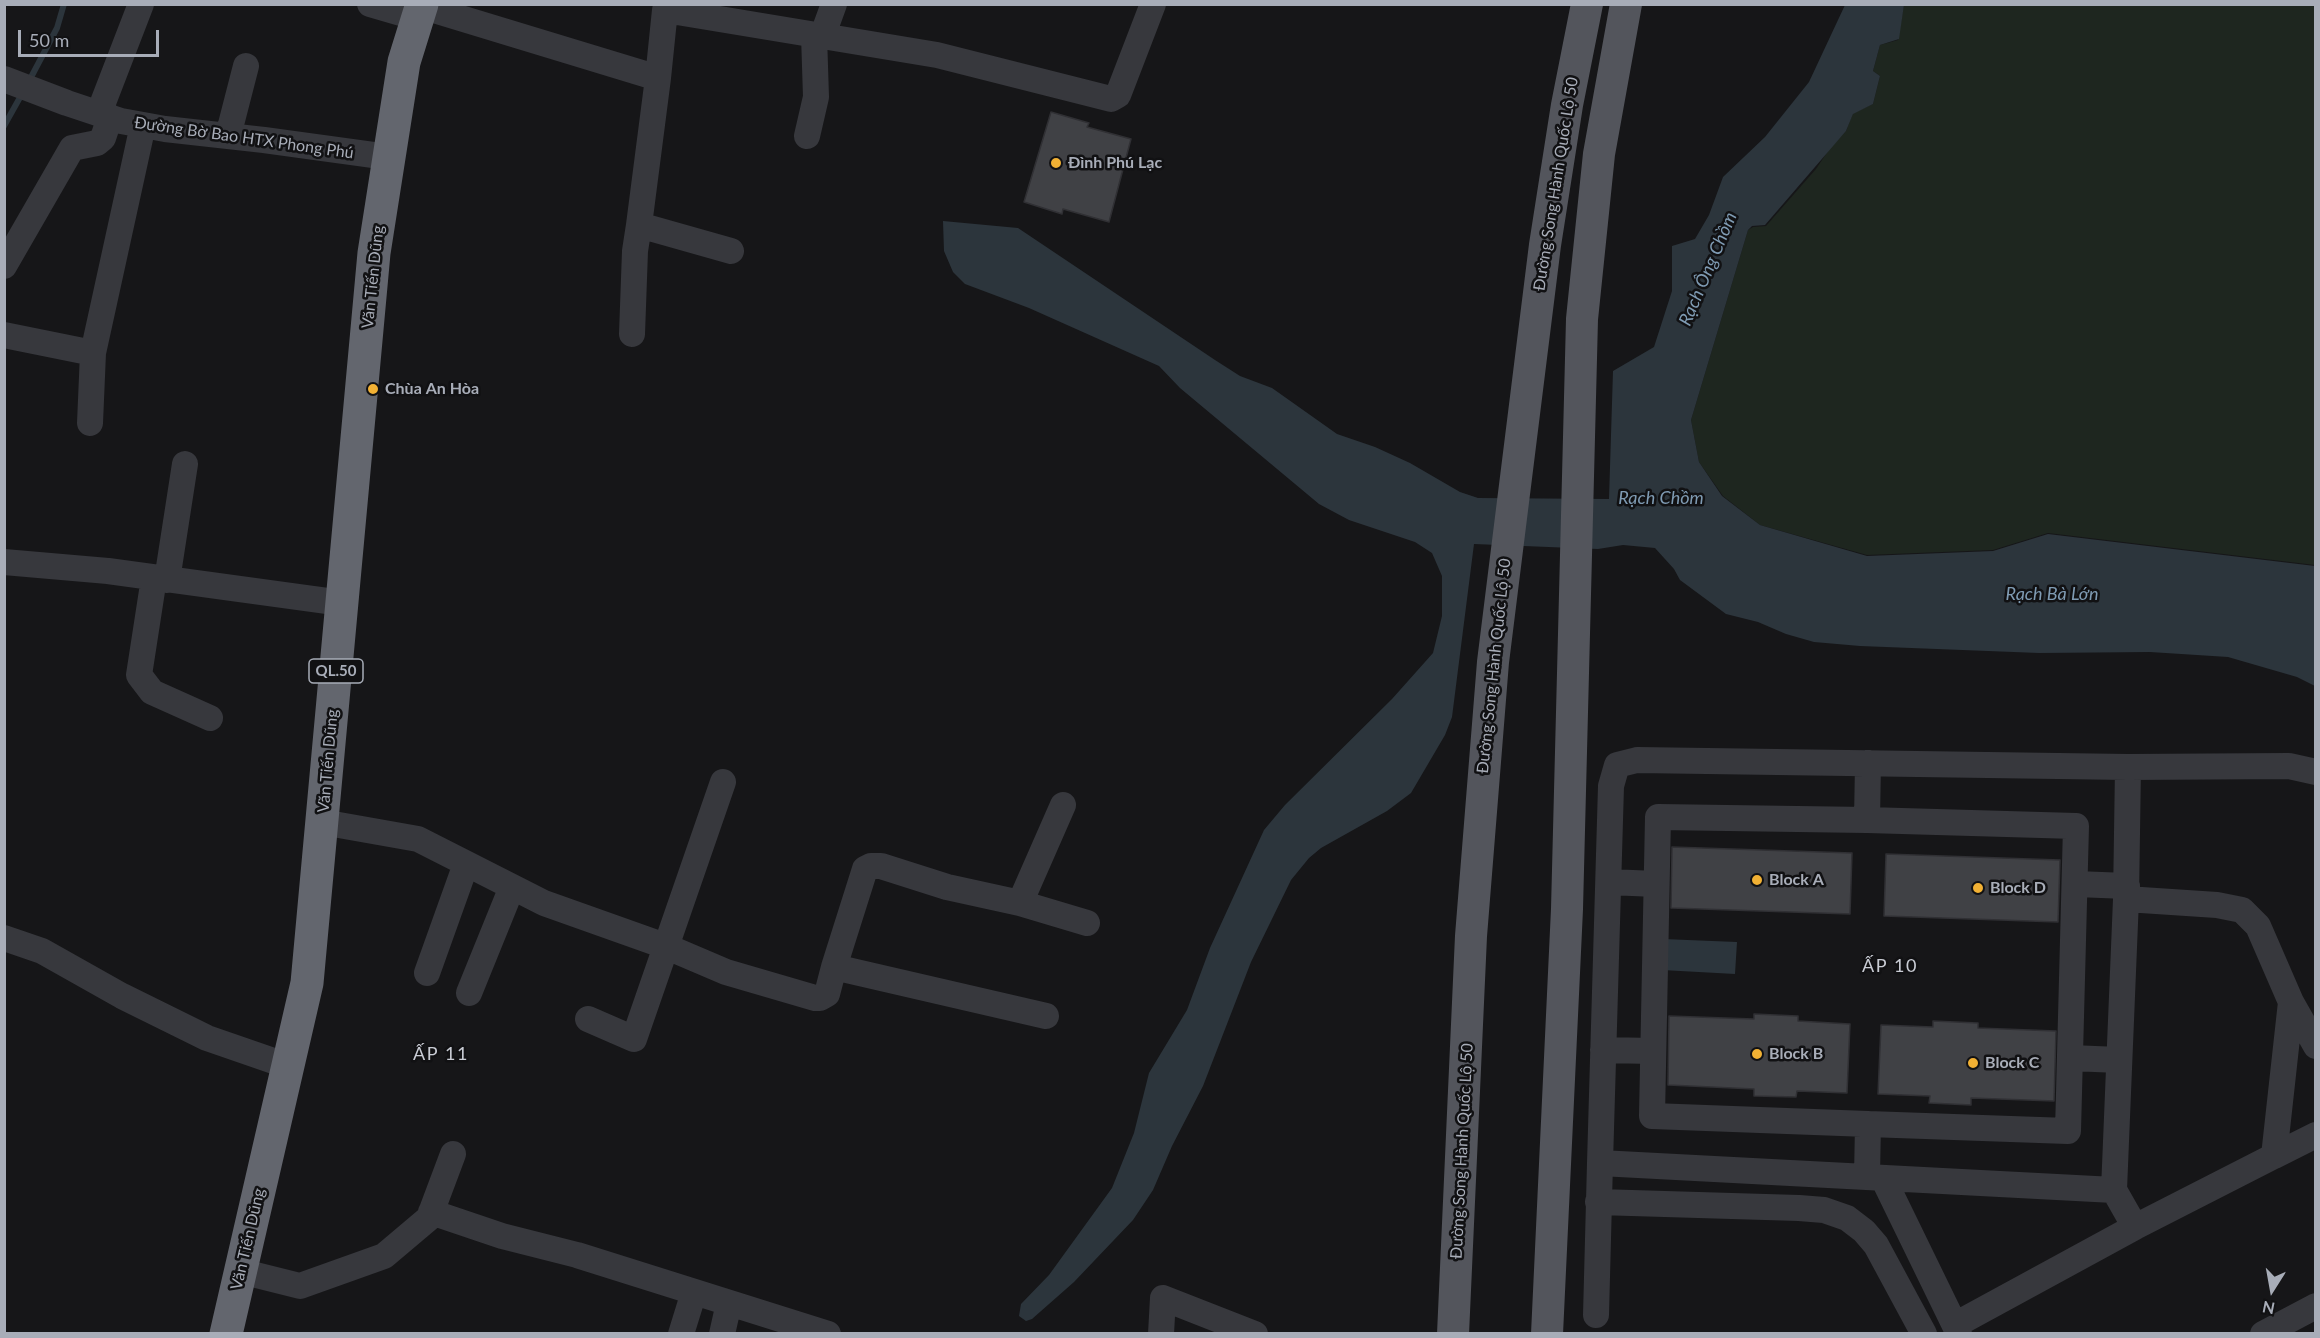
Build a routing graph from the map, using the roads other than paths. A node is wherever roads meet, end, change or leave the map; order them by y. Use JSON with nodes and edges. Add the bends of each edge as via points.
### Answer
{"nodes":[{"id":1,"x":141,"y":4,"type":"edge"},
{"id":2,"x":370,"y":4,"type":"edge"},
{"id":3,"x":834,"y":4,"type":"edge"},
{"id":4,"x":1153,"y":4,"type":"edge"},
{"id":5,"x":1587,"y":4,"type":"edge"},
{"id":6,"x":1626,"y":4,"type":"edge"},
{"id":7,"x":420,"y":9,"type":"edge"},
{"id":8,"x":735,"y":13,"type":"edge"},
{"id":9,"x":818,"y":36,"type":"junction"},
{"id":10,"x":246,"y":66,"type":"dead end"},
{"id":11,"x":658,"y":78,"type":"junction"},
{"id":12,"x":4,"y":79,"type":"edge"},
{"id":13,"x":105,"y":115,"type":"junction"},
{"id":14,"x":143,"y":125,"type":"junction"},
{"id":15,"x":228,"y":136,"type":"junction"},
{"id":16,"x":807,"y":136,"type":"dead end"},
{"id":17,"x":388,"y":157,"type":"junction"},
{"id":18,"x":639,"y":225,"type":"junction"},
{"id":19,"x":731,"y":251,"type":"dead end"},
{"id":20,"x":4,"y":266,"type":"edge"},
{"id":21,"x":4,"y":334,"type":"edge"},
{"id":22,"x":632,"y":334,"type":"dead end"},
{"id":23,"x":93,"y":353,"type":"junction"},
{"id":24,"x":90,"y":423,"type":"dead end"},
{"id":25,"x":185,"y":465,"type":"dead end"},
{"id":26,"x":4,"y":562,"type":"edge"},
{"id":27,"x":160,"y":579,"type":"junction"},
{"id":28,"x":342,"y":603,"type":"junction"},
{"id":29,"x":210,"y":718,"type":"dead end"},
{"id":30,"x":1868,"y":763,"type":"junction"},
{"id":31,"x":2128,"y":767,"type":"junction"},
{"id":32,"x":2316,"y":772,"type":"edge"},
{"id":33,"x":723,"y":782,"type":"dead end"},
{"id":34,"x":1063,"y":805,"type":"dead end"},
{"id":35,"x":1867,"y":820,"type":"junction"},
{"id":36,"x":322,"y":822,"type":"junction"},
{"id":37,"x":466,"y":864,"type":"junction"},
{"id":38,"x":1608,"y":882,"type":"junction"},
{"id":39,"x":1656,"y":884,"type":"junction"},
{"id":40,"x":2076,"y":884,"type":"junction"},
{"id":41,"x":512,"y":887,"type":"junction"},
{"id":42,"x":2127,"y":893,"type":"junction"},
{"id":43,"x":1020,"y":903,"type":"junction"},
{"id":44,"x":1087,"y":923,"type":"dead end"},
{"id":45,"x":4,"y":938,"type":"edge"},
{"id":46,"x":665,"y":946,"type":"junction"},
{"id":47,"x":834,"y":968,"type":"junction"},
{"id":48,"x":427,"y":973,"type":"dead end"},
{"id":49,"x":469,"y":993,"type":"dead end"},
{"id":50,"x":2291,"y":1002,"type":"junction"},
{"id":51,"x":1046,"y":1016,"type":"dead end"},
{"id":52,"x":588,"y":1018,"type":"dead end"},
{"id":53,"x":2316,"y":1046,"type":"edge"},
{"id":54,"x":1603,"y":1050,"type":"junction"},
{"id":55,"x":1653,"y":1051,"type":"junction"},
{"id":56,"x":2071,"y":1058,"type":"junction"},
{"id":57,"x":2119,"y":1060,"type":"junction"},
{"id":58,"x":288,"y":1066,"type":"junction"},
{"id":59,"x":1869,"y":1124,"type":"junction"},
{"id":60,"x":2316,"y":1135,"type":"edge"},
{"id":61,"x":453,"y":1154,"type":"dead end"},
{"id":62,"x":2274,"y":1156,"type":"junction"},
{"id":63,"x":1600,"y":1163,"type":"junction"},
{"id":64,"x":1875,"y":1177,"type":"junction"},
{"id":65,"x":2114,"y":1190,"type":"junction"},
{"id":66,"x":1598,"y":1202,"type":"junction"},
{"id":67,"x":431,"y":1212,"type":"junction"},
{"id":68,"x":2135,"y":1227,"type":"junction"},
{"id":69,"x":240,"y":1270,"type":"junction"},
{"id":70,"x":694,"y":1292,"type":"junction"},
{"id":71,"x":729,"y":1303,"type":"junction"},
{"id":72,"x":2316,"y":1306,"type":"edge"},
{"id":73,"x":1596,"y":1315,"type":"dead end"},
{"id":74,"x":1957,"y":1329,"type":"edge"},
{"id":75,"x":226,"y":1334,"type":"edge"},
{"id":76,"x":681,"y":1334,"type":"edge"},
{"id":77,"x":722,"y":1334,"type":"edge"},
{"id":78,"x":828,"y":1334,"type":"edge"},
{"id":79,"x":1161,"y":1334,"type":"edge"},
{"id":80,"x":1255,"y":1334,"type":"edge"},
{"id":81,"x":1453,"y":1334,"type":"edge"},
{"id":82,"x":1547,"y":1334,"type":"edge"},
{"id":83,"x":1924,"y":1334,"type":"edge"},
{"id":84,"x":2263,"y":1334,"type":"edge"}],
"edges":[{"from":1,"to":13,"type":"street"},
{"from":2,"to":7,"type":"street"},
{"from":3,"to":9,"type":"street"},
{"from":4,"to":9,"type":"street","via":[[1118,95],[1111,99],[937,56]]},
{"from":5,"to":81,"type":"main road","name":"Đường Song Hành Quốc Lộ 50","via":[[1553,187],[1492,674],[1476,857]]},
{"from":6,"to":82,"type":"main road","via":[[1607,98],[1587,253],[1579,374],[1567,909]]},
{"from":7,"to":11,"type":"street"},
{"from":7,"to":17,"type":"highway","name":"Văn Tiến Dũng","number":"QL.50","via":[[404,62]]},
{"from":8,"to":9,"type":"street"},
{"from":8,"to":11,"type":"street","via":[[664,10]]},
{"from":9,"to":16,"type":"street","via":[[816,96]]},
{"from":10,"to":15,"type":"street"},
{"from":11,"to":18,"type":"street"},
{"from":12,"to":13,"type":"street","name":"Đường Bờ Bao HTX Phong Phú"},
{"from":13,"to":14,"type":"street","name":"Đường Bờ Bao HTX Phong Phú"},
{"from":13,"to":20,"type":"street","via":[[103,138],[72,148]]},
{"from":14,"to":15,"type":"street","name":"Đường Bờ Bao HTX Phong Phú"},
{"from":14,"to":23,"type":"street"},
{"from":15,"to":17,"type":"street","name":"Đường Bờ Bao HTX Phong Phú"},
{"from":17,"to":28,"type":"highway","name":"Văn Tiến Dũng","number":"QL.50","via":[[374,253]]},
{"from":18,"to":19,"type":"street"},
{"from":18,"to":22,"type":"street"},
{"from":21,"to":23,"type":"street"},
{"from":23,"to":24,"type":"street"},
{"from":25,"to":27,"type":"street"},
{"from":26,"to":27,"type":"street"},
{"from":27,"to":28,"type":"street"},
{"from":27,"to":29,"type":"street","via":[[139,675],[152,692]]},
{"from":28,"to":36,"type":"highway","name":"Văn Tiến Dũng","number":"QL.50"},
{"from":30,"to":31,"type":"street"},
{"from":30,"to":35,"type":"street"},
{"from":30,"to":38,"type":"street","via":[[1637,760],[1617,765],[1611,786]]},
{"from":31,"to":32,"type":"street","via":[[2289,766]]},
{"from":31,"to":42,"type":"street"},
{"from":33,"to":46,"type":"street"},
{"from":34,"to":43,"type":"street"},
{"from":35,"to":39,"type":"street","via":[[1658,817]]},
{"from":35,"to":40,"type":"street","via":[[2076,826]]},
{"from":36,"to":37,"type":"street","via":[[418,839]]},
{"from":36,"to":58,"type":"highway","name":"Văn Tiến Dũng","number":"QL.50","via":[[307,983]]},
{"from":37,"to":41,"type":"street"},
{"from":37,"to":48,"type":"street"},
{"from":38,"to":39,"type":"street"},
{"from":38,"to":54,"type":"street"},
{"from":39,"to":55,"type":"street"},
{"from":40,"to":42,"type":"street"},
{"from":40,"to":56,"type":"street"},
{"from":41,"to":46,"type":"street","via":[[544,903]]},
{"from":41,"to":49,"type":"street"},
{"from":42,"to":50,"type":"street","via":[[2241,910],[2258,926]]},
{"from":42,"to":57,"type":"street"},
{"from":43,"to":44,"type":"street"},
{"from":43,"to":47,"type":"street","via":[[871,866],[865,869]]},
{"from":45,"to":58,"type":"street","via":[[42,951],[207,1038]]},
{"from":46,"to":47,"type":"street","via":[[726,972],[815,998],[828,994]]},
{"from":46,"to":52,"type":"street","via":[[634,1039]]},
{"from":47,"to":51,"type":"street"},
{"from":50,"to":53,"type":"street"},
{"from":50,"to":62,"type":"street"},
{"from":54,"to":55,"type":"street"},
{"from":54,"to":63,"type":"street"},
{"from":55,"to":59,"type":"street","via":[[1652,1116]]},
{"from":56,"to":57,"type":"street"},
{"from":56,"to":59,"type":"street","via":[[2068,1131]]},
{"from":57,"to":65,"type":"street"},
{"from":58,"to":69,"type":"highway","name":"Văn Tiến Dũng","number":"QL.50"},
{"from":59,"to":64,"type":"street"},
{"from":60,"to":62,"type":"street"},
{"from":61,"to":67,"type":"street"},
{"from":62,"to":68,"type":"street"},
{"from":63,"to":64,"type":"street"},
{"from":63,"to":66,"type":"street"},
{"from":64,"to":65,"type":"street"},
{"from":64,"to":74,"type":"street"},
{"from":65,"to":68,"type":"street"},
{"from":66,"to":73,"type":"street"},
{"from":66,"to":83,"type":"street","via":[[1799,1208],[1824,1210],[1847,1218],[1876,1245]]},
{"from":67,"to":69,"type":"street","via":[[429,1218],[384,1256],[300,1286]]},
{"from":67,"to":70,"type":"street"},
{"from":68,"to":74,"type":"street"},
{"from":69,"to":75,"type":"highway","name":"Văn Tiến Dũng","number":"QL.50"},
{"from":70,"to":71,"type":"street"},
{"from":70,"to":76,"type":"street"},
{"from":71,"to":77,"type":"street"},
{"from":71,"to":78,"type":"street"},
{"from":72,"to":84,"type":"street"},
{"from":79,"to":80,"type":"street","via":[[1164,1298]]}]}
